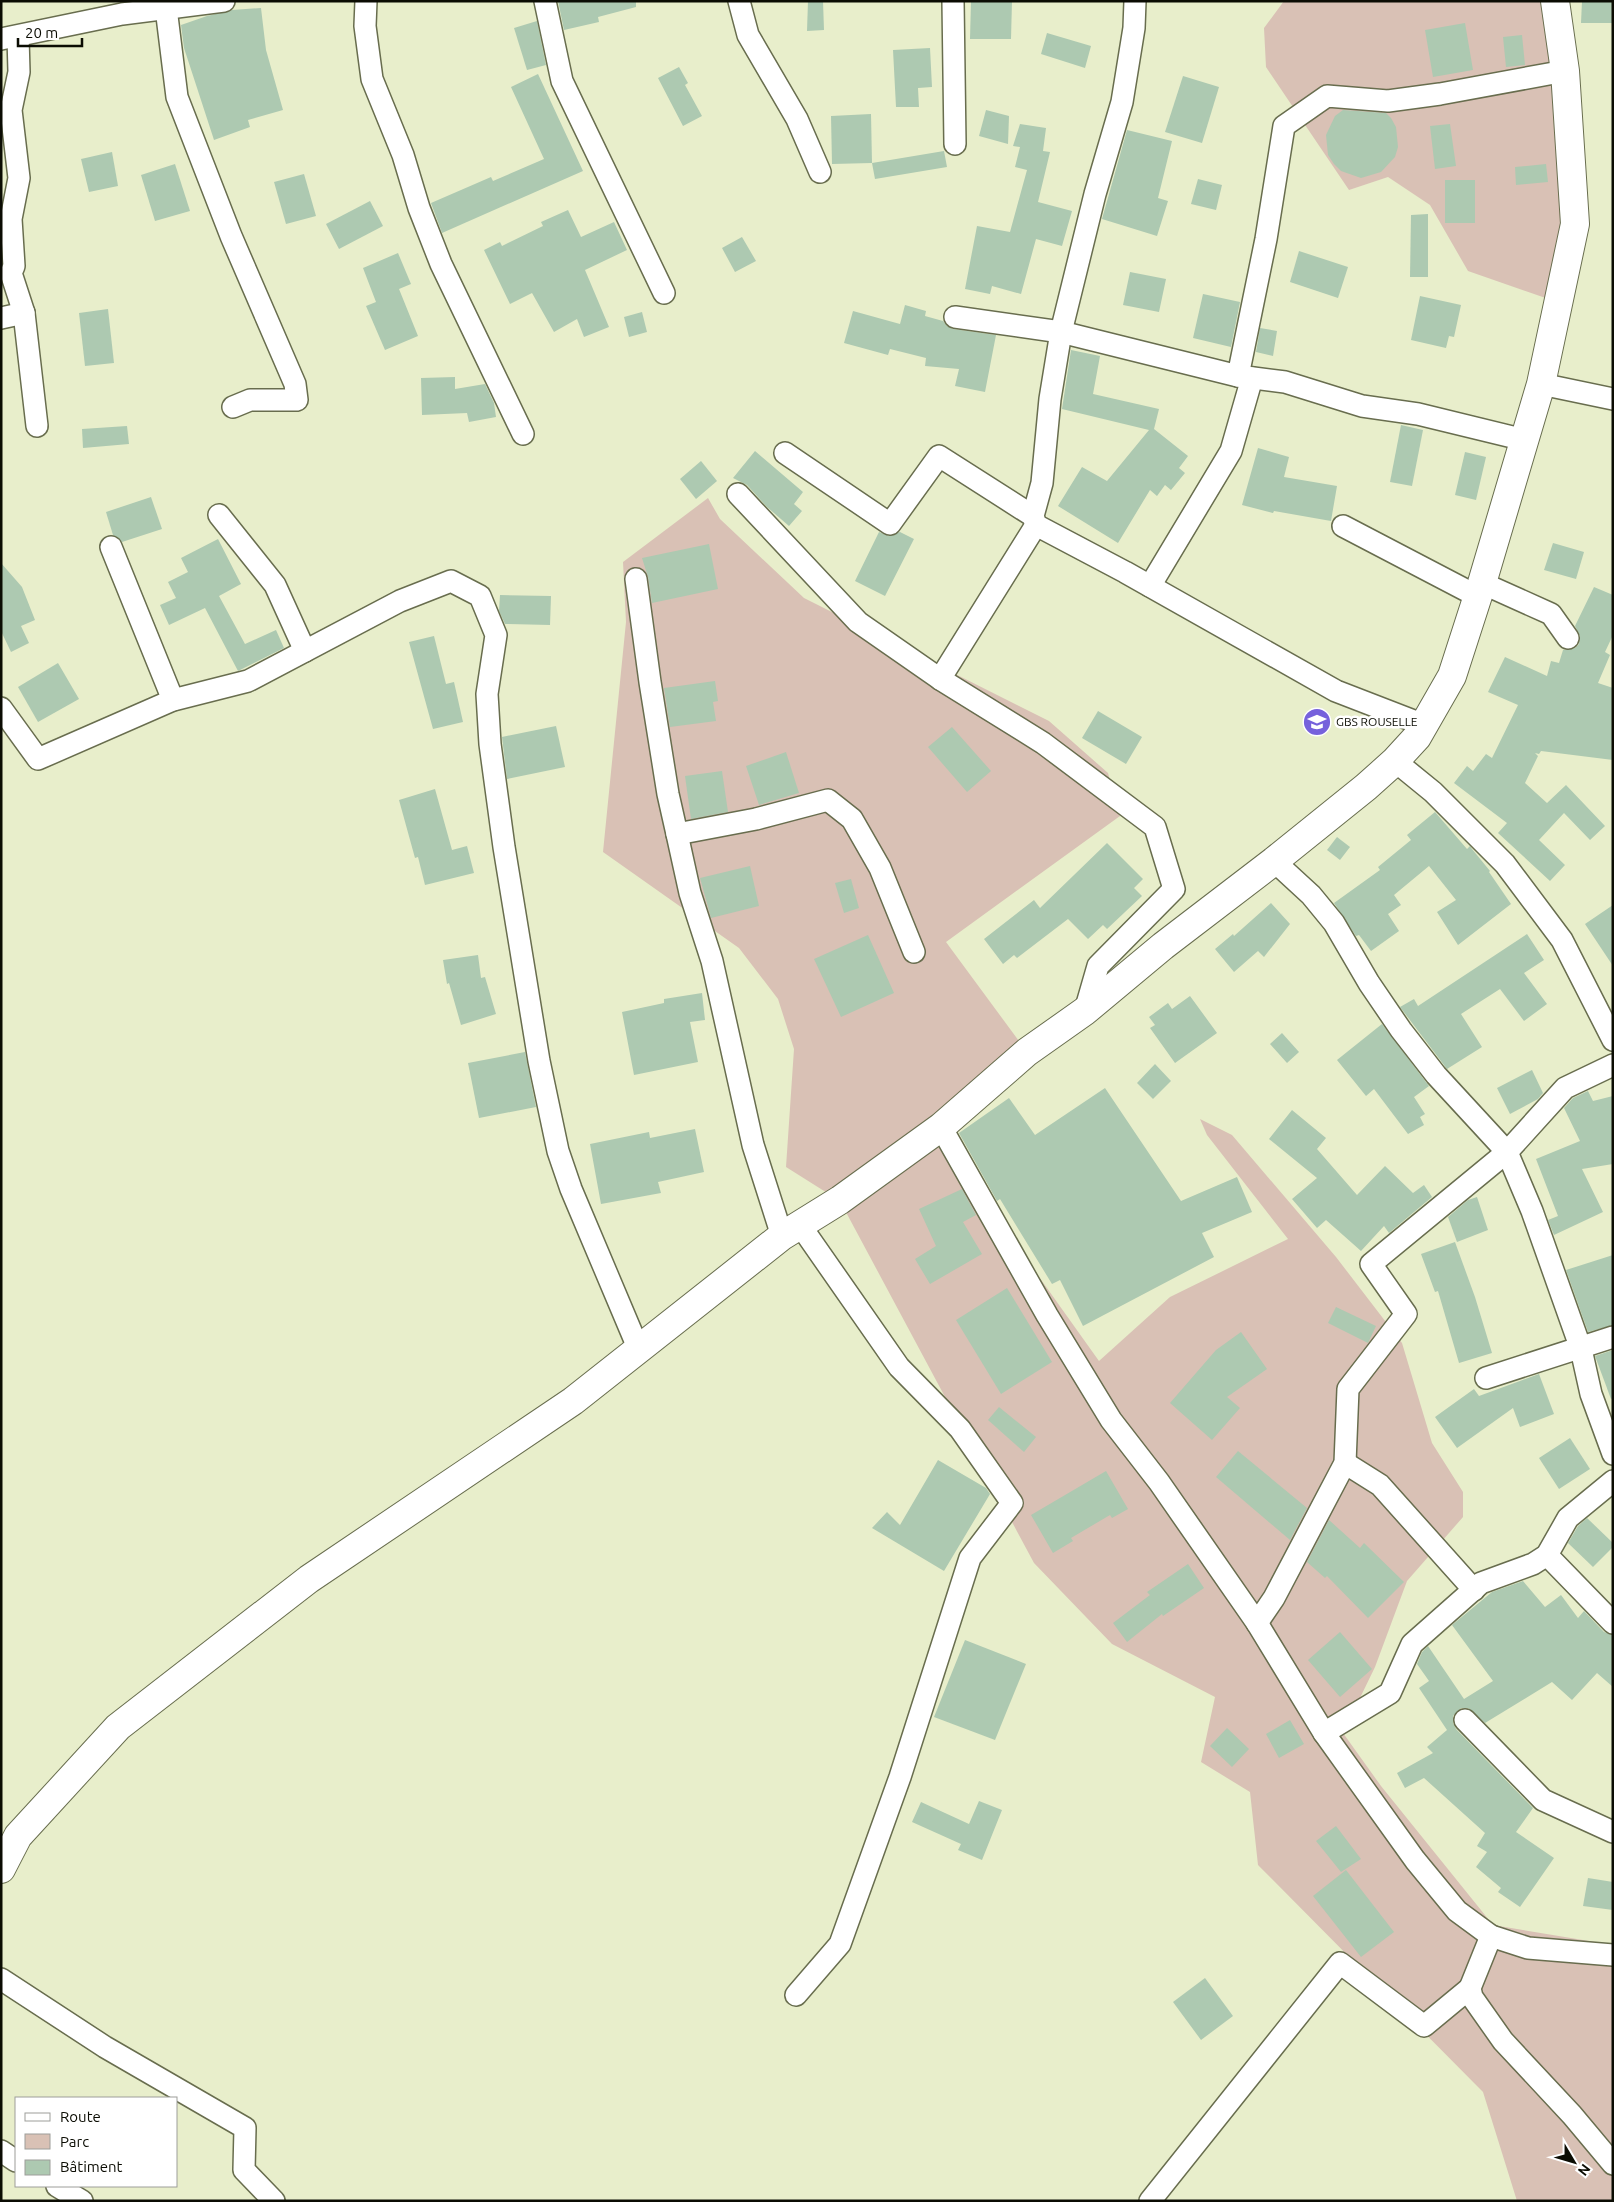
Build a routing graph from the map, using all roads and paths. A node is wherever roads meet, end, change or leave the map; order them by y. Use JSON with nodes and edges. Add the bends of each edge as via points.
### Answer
{"nodes":[{"id":1,"x":224,"y":1,"type":"edge"},
{"id":2,"x":366,"y":1,"type":"edge"},
{"id":3,"x":545,"y":1,"type":"edge"},
{"id":4,"x":739,"y":1,"type":"edge"},
{"id":5,"x":952,"y":1,"type":"edge"},
{"id":6,"x":1135,"y":1,"type":"edge"},
{"id":7,"x":1555,"y":1,"type":"edge"},
{"id":8,"x":122,"y":7,"type":"edge"},
{"id":9,"x":166,"y":8,"type":"junction"},
{"id":10,"x":10,"y":38,"type":"edge"},
{"id":11,"x":1565,"y":71,"type":"junction"},
{"id":12,"x":955,"y":144,"type":"dead end"},
{"id":13,"x":820,"y":172,"type":"dead end"},
{"id":14,"x":664,"y":293,"type":"dead end"},
{"id":15,"x":24,"y":313,"type":"junction"},
{"id":16,"x":955,"y":317,"type":"dead end"},
{"id":17,"x":1,"y":318,"type":"edge"},
{"id":18,"x":1061,"y":332,"type":"junction"},
{"id":19,"x":1245,"y":377,"type":"junction"},
{"id":20,"x":1541,"y":384,"type":"junction"},
{"id":21,"x":1613,"y":399,"type":"edge"},
{"id":22,"x":233,"y":407,"type":"dead end"},
{"id":23,"x":37,"y":426,"type":"dead end"},
{"id":24,"x":523,"y":434,"type":"dead end"},
{"id":25,"x":1525,"y":440,"type":"junction"},
{"id":26,"x":786,"y":452,"type":"dead end"},
{"id":27,"x":738,"y":494,"type":"dead end"},
{"id":28,"x":219,"y":515,"type":"dead end"},
{"id":29,"x":1034,"y":520,"type":"junction"},
{"id":30,"x":1343,"y":526,"type":"dead end"},
{"id":31,"x":111,"y":547,"type":"dead end"},
{"id":32,"x":636,"y":578,"type":"dead end"},
{"id":33,"x":1150,"y":586,"type":"junction"},
{"id":34,"x":1480,"y":590,"type":"junction"},
{"id":35,"x":1568,"y":638,"type":"dead end"},
{"id":36,"x":305,"y":651,"type":"junction"},
{"id":37,"x":940,"y":679,"type":"junction"},
{"id":38,"x":173,"y":700,"type":"junction"},
{"id":39,"x":1,"y":708,"type":"edge"},
{"id":40,"x":1424,"y":724,"type":"junction"},
{"id":41,"x":1395,"y":761,"type":"junction"},
{"id":42,"x":677,"y":834,"type":"junction"},
{"id":43,"x":1274,"y":861,"type":"junction"},
{"id":44,"x":914,"y":952,"type":"dead end"},
{"id":45,"x":1085,"y":1011,"type":"junction"},
{"id":46,"x":1613,"y":1040,"type":"edge"},
{"id":47,"x":1613,"y":1065,"type":"edge"},
{"id":48,"x":941,"y":1127,"type":"junction"},
{"id":49,"x":1507,"y":1152,"type":"junction"},
{"id":50,"x":791,"y":1231,"type":"junction"},
{"id":51,"x":1613,"y":1337,"type":"edge"},
{"id":52,"x":1581,"y":1349,"type":"junction"},
{"id":53,"x":639,"y":1350,"type":"junction"},
{"id":54,"x":1486,"y":1378,"type":"dead end"},
{"id":55,"x":1613,"y":1454,"type":"edge"},
{"id":56,"x":1345,"y":1463,"type":"junction"},
{"id":57,"x":1613,"y":1481,"type":"edge"},
{"id":58,"x":1547,"y":1555,"type":"junction"},
{"id":59,"x":1474,"y":1590,"type":"junction"},
{"id":60,"x":1257,"y":1623,"type":"junction"},
{"id":61,"x":1613,"y":1623,"type":"edge"},
{"id":62,"x":1465,"y":1720,"type":"dead end"},
{"id":63,"x":1324,"y":1732,"type":"junction"},
{"id":64,"x":1613,"y":1832,"type":"edge"},
{"id":65,"x":1,"y":1869,"type":"edge"},
{"id":66,"x":1492,"y":1936,"type":"junction"},
{"id":67,"x":1613,"y":1955,"type":"edge"},
{"id":68,"x":1,"y":1979,"type":"edge"},
{"id":69,"x":1470,"y":1988,"type":"junction"},
{"id":70,"x":796,"y":1995,"type":"dead end"},
{"id":71,"x":1,"y":2151,"type":"edge"},
{"id":72,"x":15,"y":2159,"type":"edge"},
{"id":73,"x":1613,"y":2164,"type":"edge"},
{"id":74,"x":59,"y":2187,"type":"edge"},
{"id":75,"x":82,"y":2201,"type":"edge"},
{"id":76,"x":274,"y":2201,"type":"edge"},
{"id":77,"x":1150,"y":2201,"type":"edge"}],
"edges":[{"from":1,"to":9,"type":"street"},
{"from":2,"to":24,"type":"street","via":[[365,26],[372,79],[441,264]]},
{"from":3,"to":14,"type":"street","via":[[562,81]]},
{"from":4,"to":13,"type":"street","via":[[748,35],[796,119]]},
{"from":5,"to":12,"type":"street"},
{"from":6,"to":18,"type":"street","via":[[1122,102],[1095,194]]},
{"from":7,"to":11,"type":"street"},
{"from":8,"to":9,"type":"street"},
{"from":8,"to":10,"type":"street"},
{"from":9,"to":22,"type":"street","via":[[177,97],[231,236],[295,384],[297,400],[250,400]]},
{"from":10,"to":15,"type":"street","via":[[19,72],[11,110],[18,178],[12,210],[14,266],[11,273]]},
{"from":11,"to":19,"type":"street","via":[[1388,101],[1327,96],[1284,126]]},
{"from":11,"to":20,"type":"street","via":[[1575,224]]},
{"from":15,"to":17,"type":"street"},
{"from":15,"to":23,"type":"street"},
{"from":16,"to":18,"type":"street"},
{"from":18,"to":19,"type":"street"},
{"from":18,"to":29,"type":"street","via":[[1042,483]]},
{"from":19,"to":25,"type":"street","via":[[1285,382],[1362,406],[1418,414]]},
{"from":19,"to":33,"type":"street","via":[[1231,451]]},
{"from":20,"to":21,"type":"street"},
{"from":20,"to":25,"type":"street"},
{"from":25,"to":34,"type":"street"},
{"from":26,"to":29,"type":"street","via":[[890,524],[939,456]]},
{"from":27,"to":37,"type":"street","via":[[858,622]]},
{"from":28,"to":36,"type":"street","via":[[274,585]]},
{"from":29,"to":33,"type":"street"},
{"from":29,"to":37,"type":"street"},
{"from":30,"to":34,"type":"street"},
{"from":31,"to":38,"type":"street"},
{"from":32,"to":42,"type":"street","via":[[650,682]]},
{"from":33,"to":40,"type":"street","via":[[1336,692]]},
{"from":34,"to":35,"type":"street","via":[[1551,614]]},
{"from":34,"to":40,"type":"street","via":[[1452,676]]},
{"from":36,"to":38,"type":"street","via":[[248,681]]},
{"from":36,"to":53,"type":"street","via":[[400,601],[451,581],[480,596],[496,634],[486,694],[504,847],[541,1070],[558,1151]]},
{"from":37,"to":45,"type":"street","via":[[1043,743],[1155,827],[1174,889],[1098,966]]},
{"from":38,"to":39,"type":"street","via":[[38,759]]},
{"from":40,"to":41,"type":"street","via":[[1417,737]]},
{"from":41,"to":43,"type":"street"},
{"from":41,"to":46,"type":"street","via":[[1433,792],[1505,864],[1562,940]]},
{"from":42,"to":44,"type":"street","via":[[756,819],[828,800],[852,819],[880,868]]},
{"from":42,"to":50,"type":"street","via":[[690,893],[712,961],[753,1145]]},
{"from":43,"to":45,"type":"street"},
{"from":43,"to":49,"type":"street","via":[[1311,895],[1334,923],[1368,983],[1407,1038],[1436,1075]]},
{"from":45,"to":48,"type":"street","via":[[1027,1052]]},
{"from":47,"to":49,"type":"street","via":[[1565,1088]]},
{"from":48,"to":50,"type":"street"},
{"from":48,"to":60,"type":"street","via":[[1047,1315],[1111,1420]]},
{"from":49,"to":52,"type":"street","via":[[1532,1211]]},
{"from":49,"to":56,"type":"street","via":[[1371,1264],[1406,1314],[1348,1388]]},
{"from":50,"to":53,"type":"street"},
{"from":50,"to":70,"type":"street","via":[[899,1368],[960,1429],[1012,1503],[970,1558],[900,1777],[840,1944]]},
{"from":51,"to":52,"type":"street"},
{"from":52,"to":54,"type":"street"},
{"from":52,"to":55,"type":"street","via":[[1592,1394]]},
{"from":53,"to":65,"type":"street","via":[[572,1401],[309,1579],[118,1727],[18,1836]]},
{"from":56,"to":59,"type":"street","via":[[1380,1486]]},
{"from":56,"to":60,"type":"street","via":[[1274,1598]]},
{"from":57,"to":58,"type":"street","via":[[1568,1518]]},
{"from":58,"to":59,"type":"street","via":[[1481,1583]]},
{"from":58,"to":61,"type":"street"},
{"from":59,"to":63,"type":"street","via":[[1412,1644],[1390,1693]]},
{"from":60,"to":63,"type":"street"},
{"from":62,"to":64,"type":"street","via":[[1543,1800]]},
{"from":63,"to":66,"type":"street","via":[[1384,1818],[1457,1911]]},
{"from":66,"to":67,"type":"street","via":[[1528,1948]]},
{"from":66,"to":69,"type":"street"},
{"from":68,"to":76,"type":"street","via":[[105,2047],[245,2128],[244,2170]]},
{"from":69,"to":73,"type":"street","via":[[1472,1997],[1503,2041]]},
{"from":69,"to":77,"type":"street","via":[[1424,2026],[1340,1963]]},
{"from":71,"to":72,"type":"street"},
{"from":74,"to":75,"type":"street"}]}
